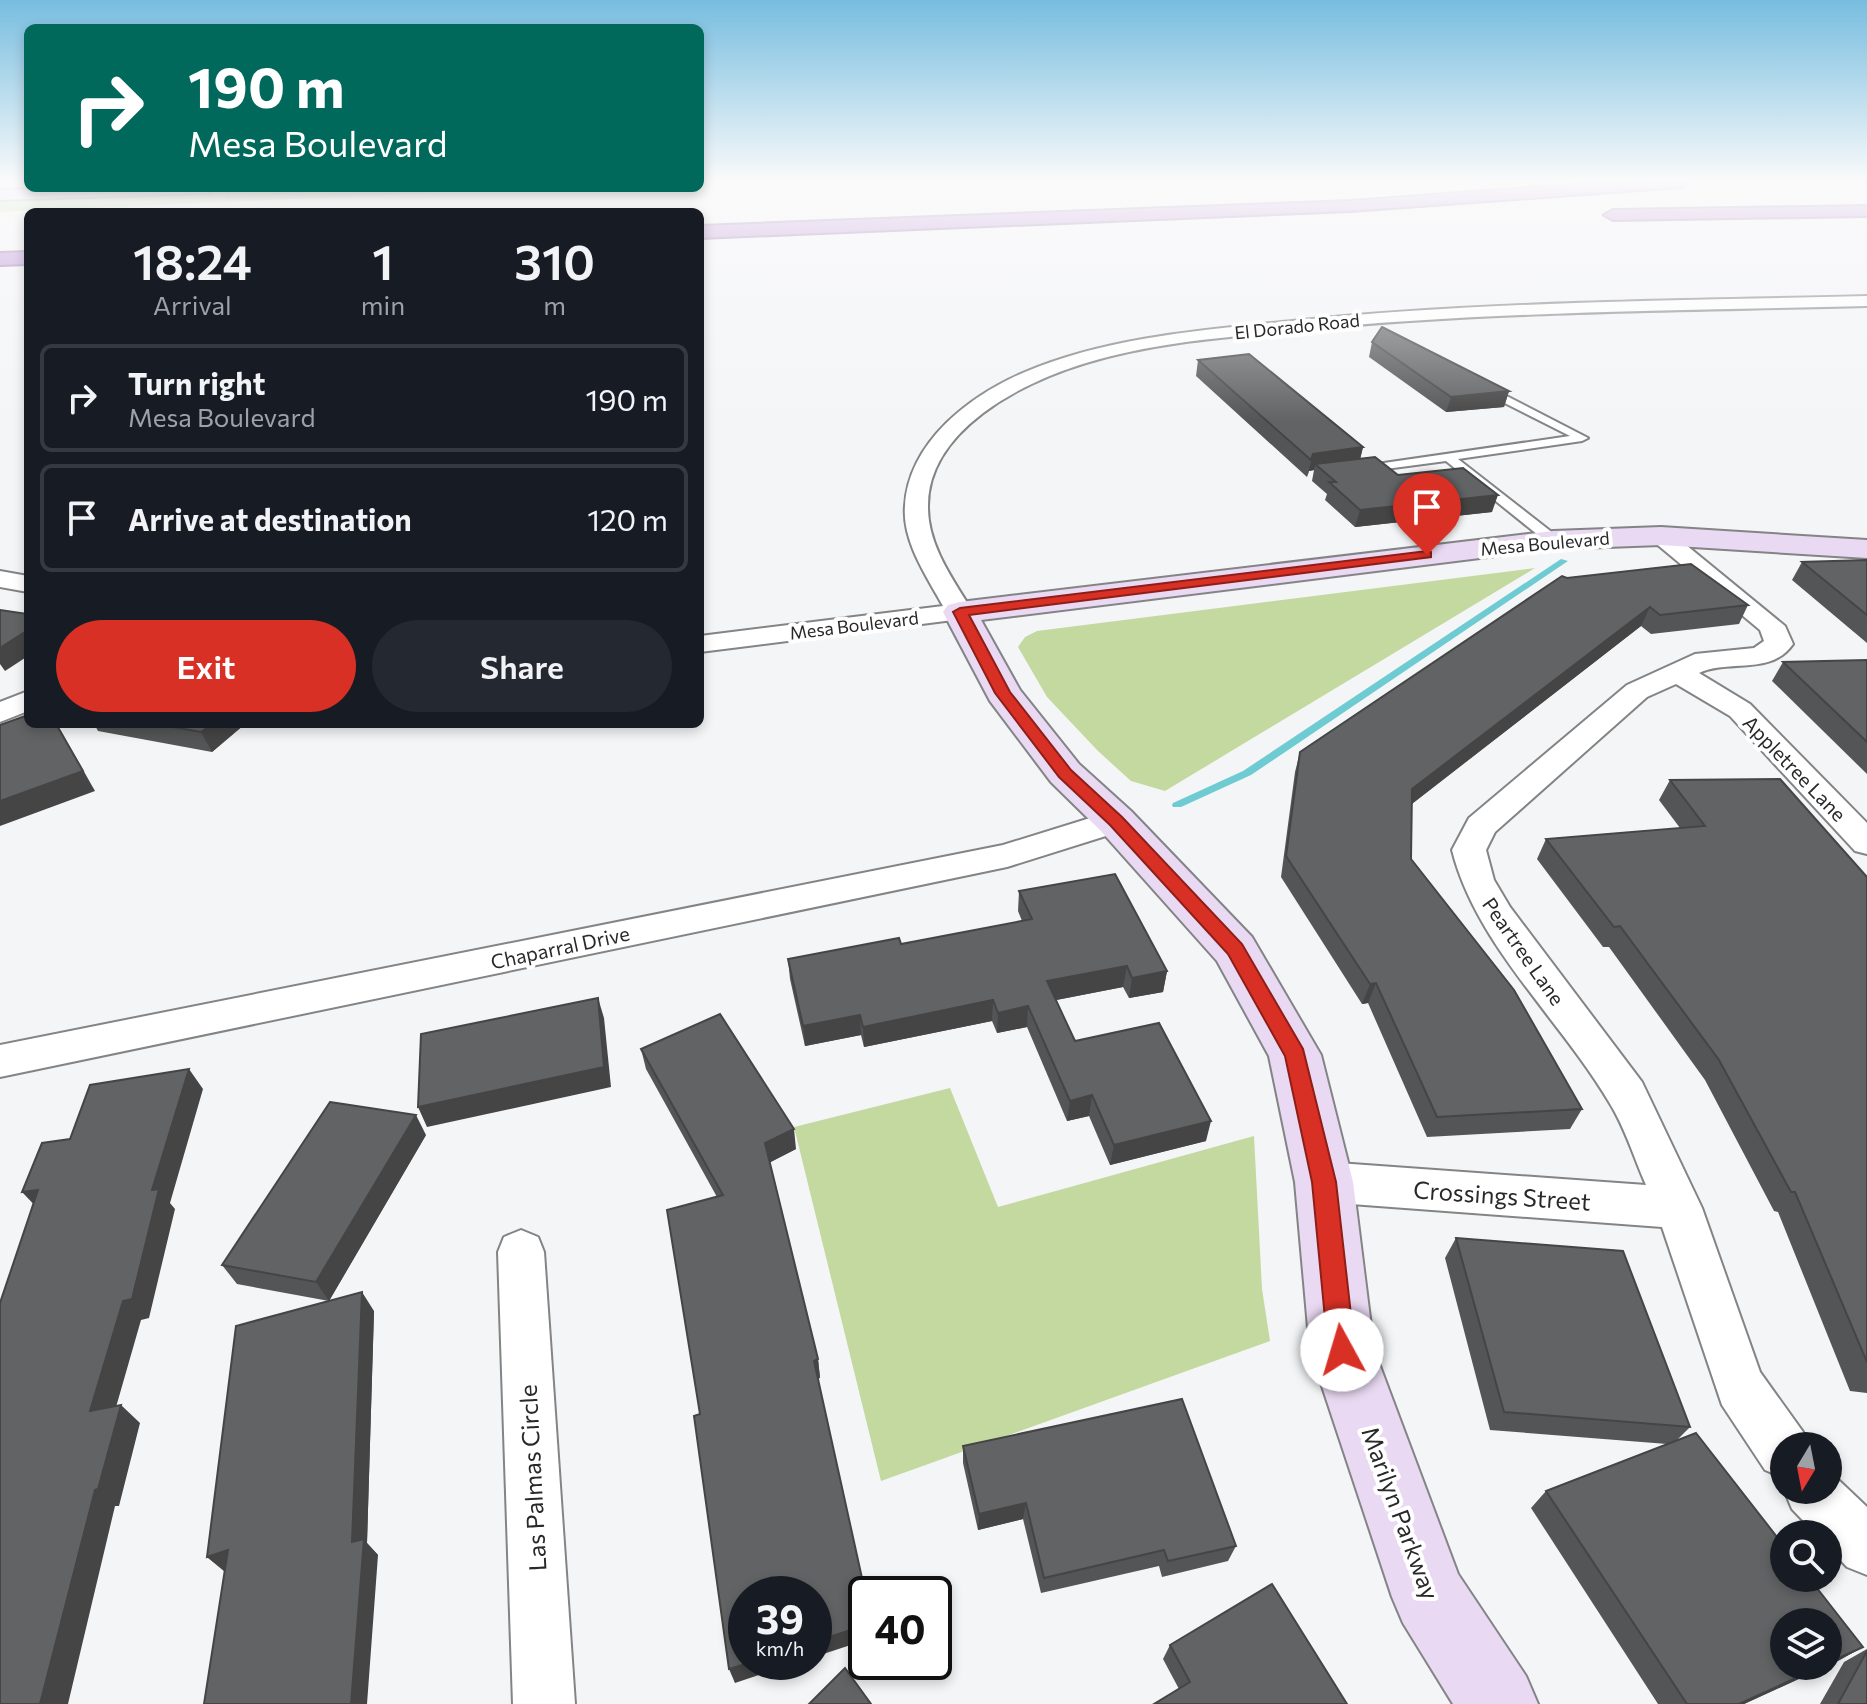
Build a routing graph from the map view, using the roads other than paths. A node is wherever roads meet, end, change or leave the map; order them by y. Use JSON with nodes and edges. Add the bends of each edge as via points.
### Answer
{"nodes":[{"id":1,"x":1867,"y":301,"type":"edge"},
{"id":2,"x":1480,"y":386,"type":"edge"},
{"id":3,"x":1449,"y":457,"type":"junction"},
{"id":4,"x":1344,"y":471,"type":"edge"},
{"id":5,"x":1661,"y":536,"type":"junction"},
{"id":6,"x":1553,"y":540,"type":"junction"},
{"id":7,"x":1865,"y":551,"type":"edge"},
{"id":8,"x":0,"y":579,"type":"edge"},
{"id":9,"x":24,"y":583,"type":"edge"},
{"id":10,"x":960,"y":612,"type":"junction"},
{"id":11,"x":704,"y":644,"type":"edge"},
{"id":12,"x":1678,"y":673,"type":"junction"},
{"id":13,"x":24,"y":702,"type":"edge"},
{"id":14,"x":0,"y":713,"type":"edge"},
{"id":15,"x":1116,"y":821,"type":"junction"},
{"id":16,"x":1867,"y":843,"type":"edge"},
{"id":17,"x":0,"y":1061,"type":"edge"},
{"id":18,"x":1324,"y":1182,"type":"junction"},
{"id":19,"x":1679,"y":1208,"type":"junction"},
{"id":20,"x":521,"y":1252,"type":"dead end"},
{"id":21,"x":1771,"y":1432,"type":"edge"},
{"id":22,"x":1825,"y":1504,"type":"edge"},
{"id":23,"x":1867,"y":1547,"type":"edge"},
{"id":24,"x":544,"y":1704,"type":"edge"},
{"id":25,"x":1498,"y":1704,"type":"edge"}],
"edges":[{"from":1,"to":10,"type":"street","name":"El Dorado Road","via":[[1329,321],[1142,344],[1079,360],[1006,389],[975,408],[947,433],[926,466],[916,506],[926,553]]},
{"from":2,"to":3,"type":"lane","via":[[1582,438]]},
{"from":3,"to":4,"type":"lane"},
{"from":3,"to":6,"type":"lane"},
{"from":5,"to":6,"type":"street","name":"Mesa Boulevard"},
{"from":5,"to":7,"type":"street","name":"Mesa Boulevard"},
{"from":5,"to":12,"type":"street","name":"Peartree Lane","via":[[1772,626],[1779,644],[1761,656],[1705,660]]},
{"from":6,"to":10,"type":"street","name":"Mesa Boulevard"},
{"from":8,"to":9,"type":"street"},
{"from":10,"to":11,"type":"street","name":"Mesa Boulevard"},
{"from":10,"to":15,"type":"street","name":"Marilyn Parkway","via":[[1003,693],[1065,773]]},
{"from":12,"to":16,"type":"street","name":"Appletree Lane","via":[[1740,710]]},
{"from":12,"to":19,"type":"street","name":"Peartree Lane","via":[[1637,691],[1481,826],[1469,850],[1477,880],[1496,915],[1627,1094]]},
{"from":13,"to":14,"type":"street"},
{"from":15,"to":17,"type":"street","name":"Chaparral Drive","via":[[1007,856]]},
{"from":15,"to":18,"type":"street","name":"Marilyn Parkway","via":[[1235,949],[1295,1055]]},
{"from":18,"to":19,"type":"street","name":"Crossings Street"},
{"from":18,"to":25,"type":"street","name":"Marilyn Parkway","via":[[1342,1350],[1429,1597]]},
{"from":19,"to":21,"type":"street","name":"Peartree Lane","via":[[1740,1387]]},
{"from":20,"to":24,"type":"street","name":"Las Palmas Circle"},
{"from":22,"to":23,"type":"street"}]}
